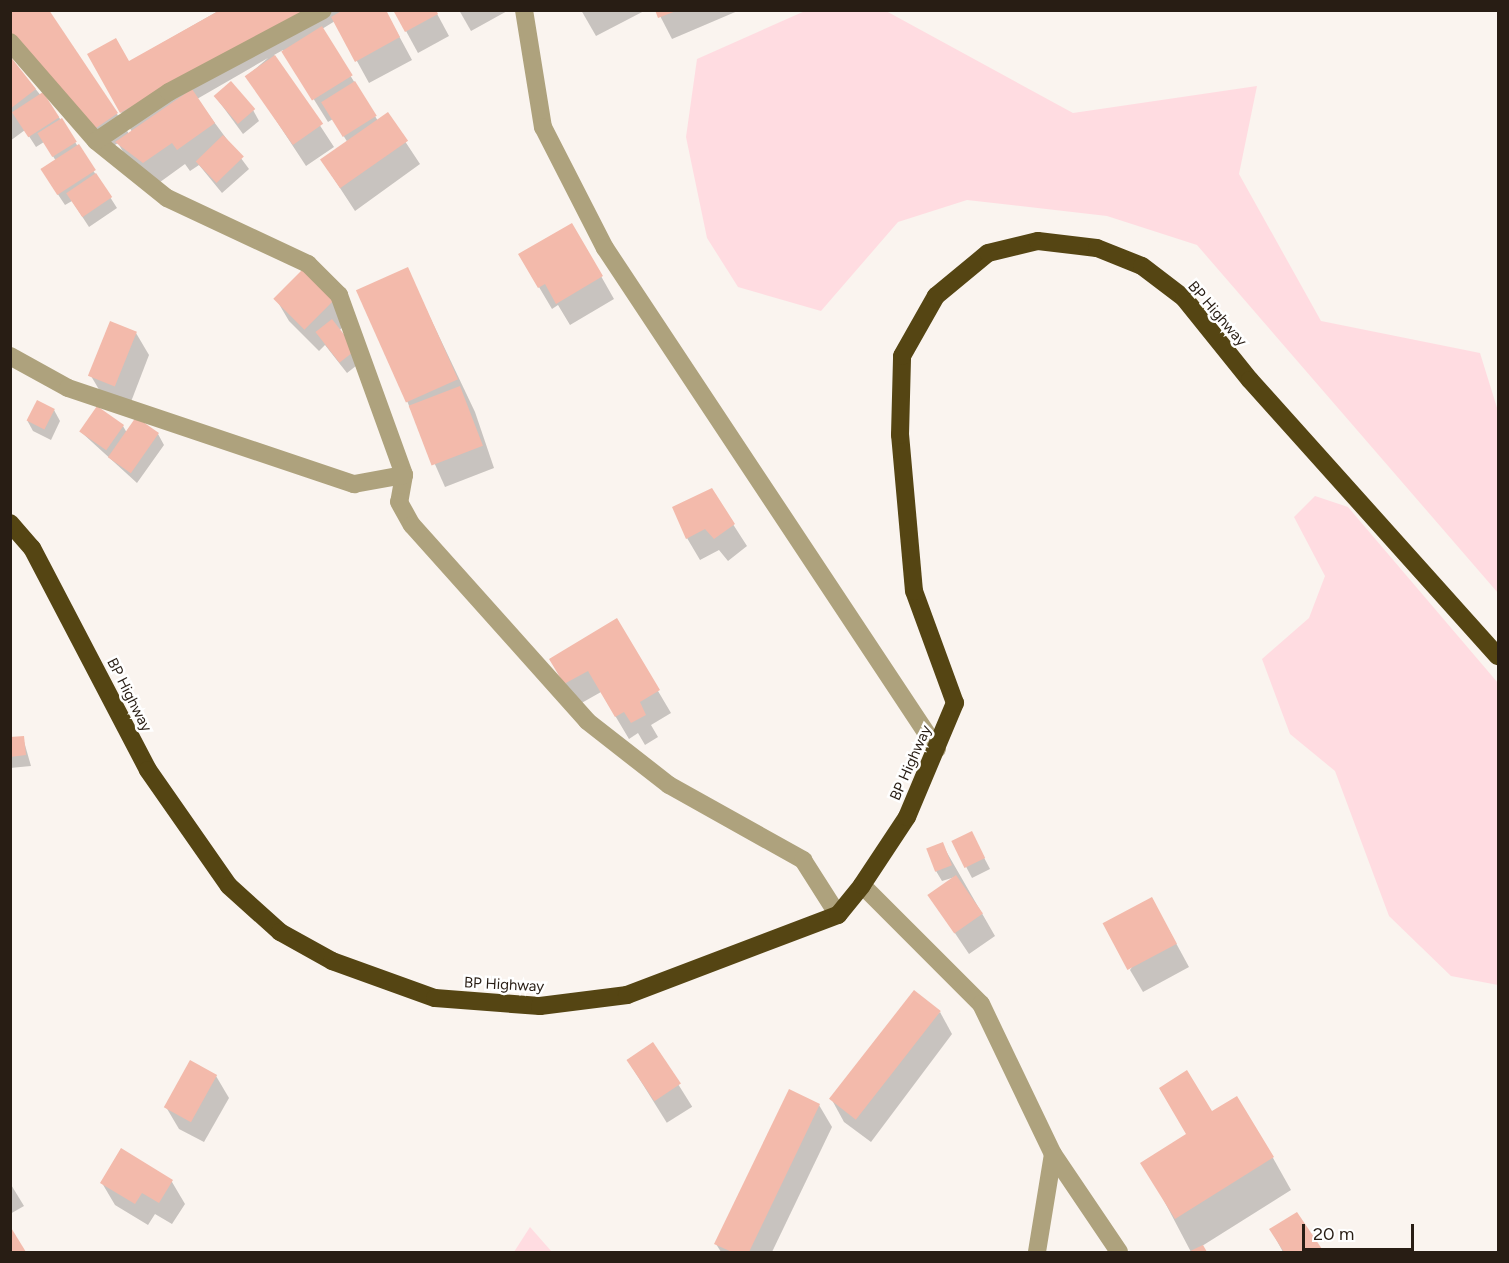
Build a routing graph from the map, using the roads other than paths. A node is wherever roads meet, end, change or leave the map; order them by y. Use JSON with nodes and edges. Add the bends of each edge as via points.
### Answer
{"nodes":[{"id":1,"x":323,"y":10,"type":"edge"},
{"id":2,"x":524,"y":10,"type":"edge"},
{"id":3,"x":10,"y":42,"type":"edge"},
{"id":4,"x":96,"y":141,"type":"junction"},
{"id":5,"x":10,"y":356,"type":"edge"},
{"id":6,"x":404,"y":475,"type":"junction"},
{"id":7,"x":10,"y":523,"type":"edge"},
{"id":8,"x":1498,"y":656,"type":"edge"},
{"id":9,"x":937,"y":749,"type":"junction"},
{"id":10,"x":862,"y":885,"type":"junction"},
{"id":11,"x":838,"y":915,"type":"junction"},
{"id":12,"x":1053,"y":1154,"type":"junction"},
{"id":13,"x":1037,"y":1252,"type":"edge"},
{"id":14,"x":1119,"y":1252,"type":"edge"}],
"edges":[{"from":1,"to":4,"type":"street","via":[[170,92]]},
{"from":2,"to":9,"type":"street","via":[[543,127],[605,248]]},
{"from":3,"to":4,"type":"street"},
{"from":4,"to":6,"type":"street","via":[[167,198],[308,264],[339,295]]},
{"from":5,"to":6,"type":"street","via":[[68,388],[354,484]]},
{"from":6,"to":11,"type":"street","via":[[399,502],[412,525],[587,721],[669,785],[803,860]]},
{"from":7,"to":11,"type":"highway","name":"BP Highway","via":[[32,548],[148,770],[193,838],[229,886],[280,932],[332,961],[435,998],[540,1006],[627,995]]},
{"from":8,"to":9,"type":"highway","name":"BP Highway","via":[[1250,380],[1184,298],[1142,266],[1097,248],[1038,241],[988,253],[936,296],[902,357],[900,435],[914,591],[955,703]]},
{"from":9,"to":10,"type":"highway","name":"BP Highway","via":[[907,817]]},
{"from":10,"to":11,"type":"highway","name":"BP Highway"},
{"from":10,"to":12,"type":"street","via":[[981,1004]]},
{"from":12,"to":13,"type":"street"},
{"from":12,"to":14,"type":"street"}]}
